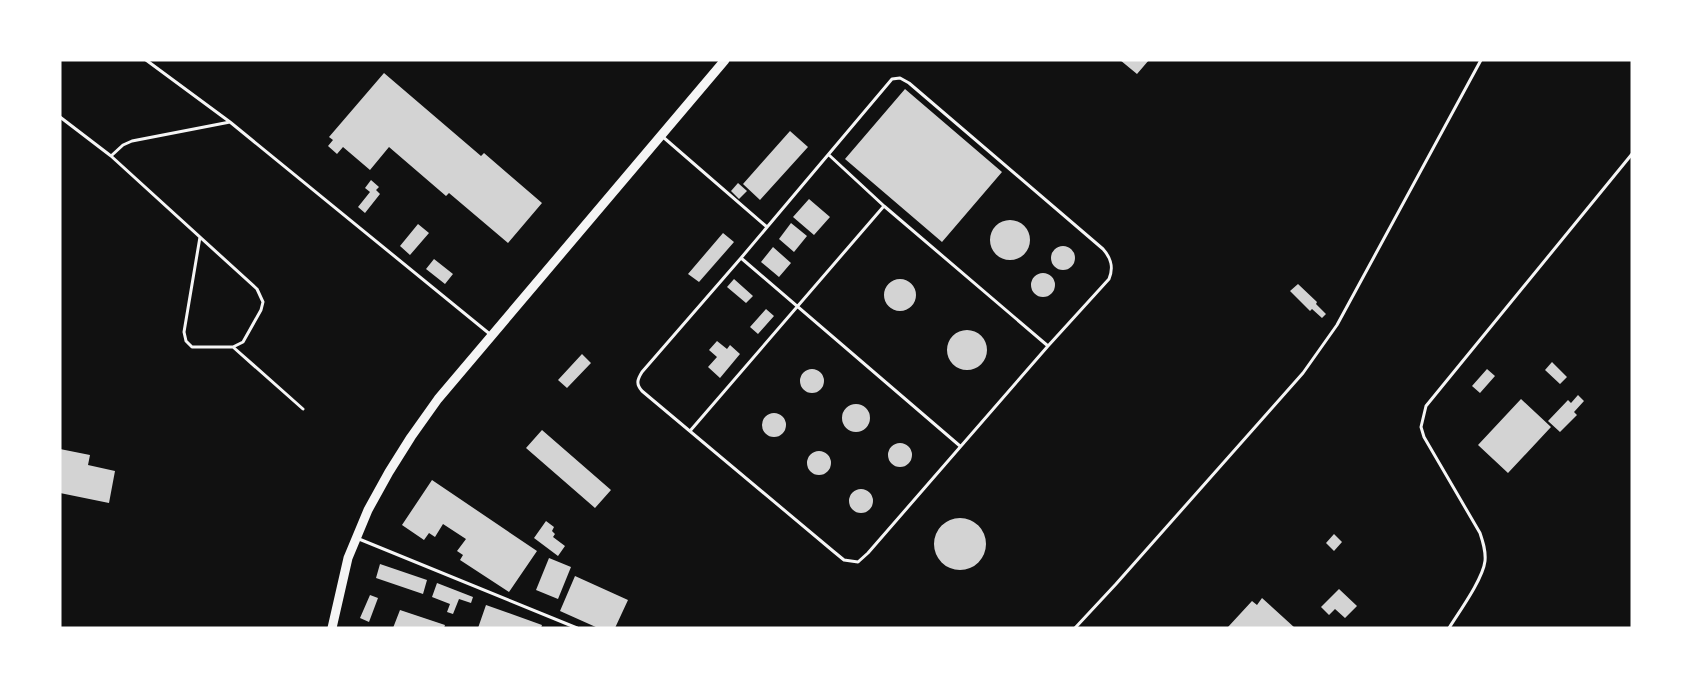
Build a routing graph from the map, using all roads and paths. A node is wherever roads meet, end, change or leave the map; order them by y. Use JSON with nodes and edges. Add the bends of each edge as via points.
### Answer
{"nodes":[{"id":1,"x":146,"y":60,"type":"edge"},
{"id":2,"x":726,"y":60,"type":"edge"},
{"id":3,"x":1481,"y":60,"type":"edge"},
{"id":4,"x":60,"y":117,"type":"edge"},
{"id":5,"x":230,"y":122,"type":"junction"},
{"id":6,"x":662,"y":136,"type":"junction"},
{"id":7,"x":1632,"y":154,"type":"edge"},
{"id":8,"x":829,"y":155,"type":"junction"},
{"id":9,"x":111,"y":156,"type":"junction"},
{"id":10,"x":884,"y":206,"type":"junction"},
{"id":11,"x":766,"y":227,"type":"junction"},
{"id":12,"x":200,"y":237,"type":"junction"},
{"id":13,"x":741,"y":258,"type":"junction"},
{"id":14,"x":797,"y":306,"type":"junction"},
{"id":15,"x":492,"y":336,"type":"junction"},
{"id":16,"x":1048,"y":346,"type":"junction"},
{"id":17,"x":233,"y":347,"type":"junction"},
{"id":18,"x":303,"y":410,"type":"dead end"},
{"id":19,"x":690,"y":431,"type":"junction"},
{"id":20,"x":960,"y":446,"type":"junction"},
{"id":21,"x":357,"y":538,"type":"junction"},
{"id":22,"x":332,"y":628,"type":"edge"},
{"id":23,"x":577,"y":628,"type":"edge"},
{"id":24,"x":1075,"y":628,"type":"edge"},
{"id":25,"x":1449,"y":628,"type":"edge"}],
"edges":[{"from":1,"to":5,"type":"lane"},
{"from":2,"to":6,"type":"main road"},
{"from":3,"to":24,"type":"lane","via":[[1322,348]]},
{"from":4,"to":9,"type":"lane"},
{"from":5,"to":9,"type":"lane","via":[[132,141]]},
{"from":5,"to":15,"type":"lane"},
{"from":6,"to":11,"type":"lane"},
{"from":6,"to":15,"type":"main road"},
{"from":7,"to":25,"type":"lane","via":[[1426,406],[1421,428],[1424,437],[1480,533],[1484,547],[1481,574]]},
{"from":8,"to":10,"type":"lane"},
{"from":8,"to":11,"type":"lane"},
{"from":8,"to":16,"type":"lane","via":[[892,79],[900,78],[1103,249],[1110,257],[1109,279]]},
{"from":9,"to":12,"type":"lane"},
{"from":10,"to":14,"type":"lane"},
{"from":10,"to":16,"type":"lane"},
{"from":11,"to":13,"type":"lane"},
{"from":12,"to":17,"type":"lane","via":[[256,289],[262,302],[243,342]]},
{"from":12,"to":17,"type":"lane","via":[[184,332],[186,342],[192,347]]},
{"from":13,"to":14,"type":"lane"},
{"from":13,"to":19,"type":"lane","via":[[637,379],[642,392]]},
{"from":14,"to":19,"type":"lane"},
{"from":14,"to":20,"type":"lane"},
{"from":15,"to":21,"type":"main road","via":[[411,437],[368,510]]},
{"from":16,"to":20,"type":"lane"},
{"from":17,"to":18,"type":"lane"},
{"from":19,"to":20,"type":"lane","via":[[844,560],[858,562]]},
{"from":21,"to":22,"type":"main road","via":[[348,558]]},
{"from":21,"to":23,"type":"lane"}]}
